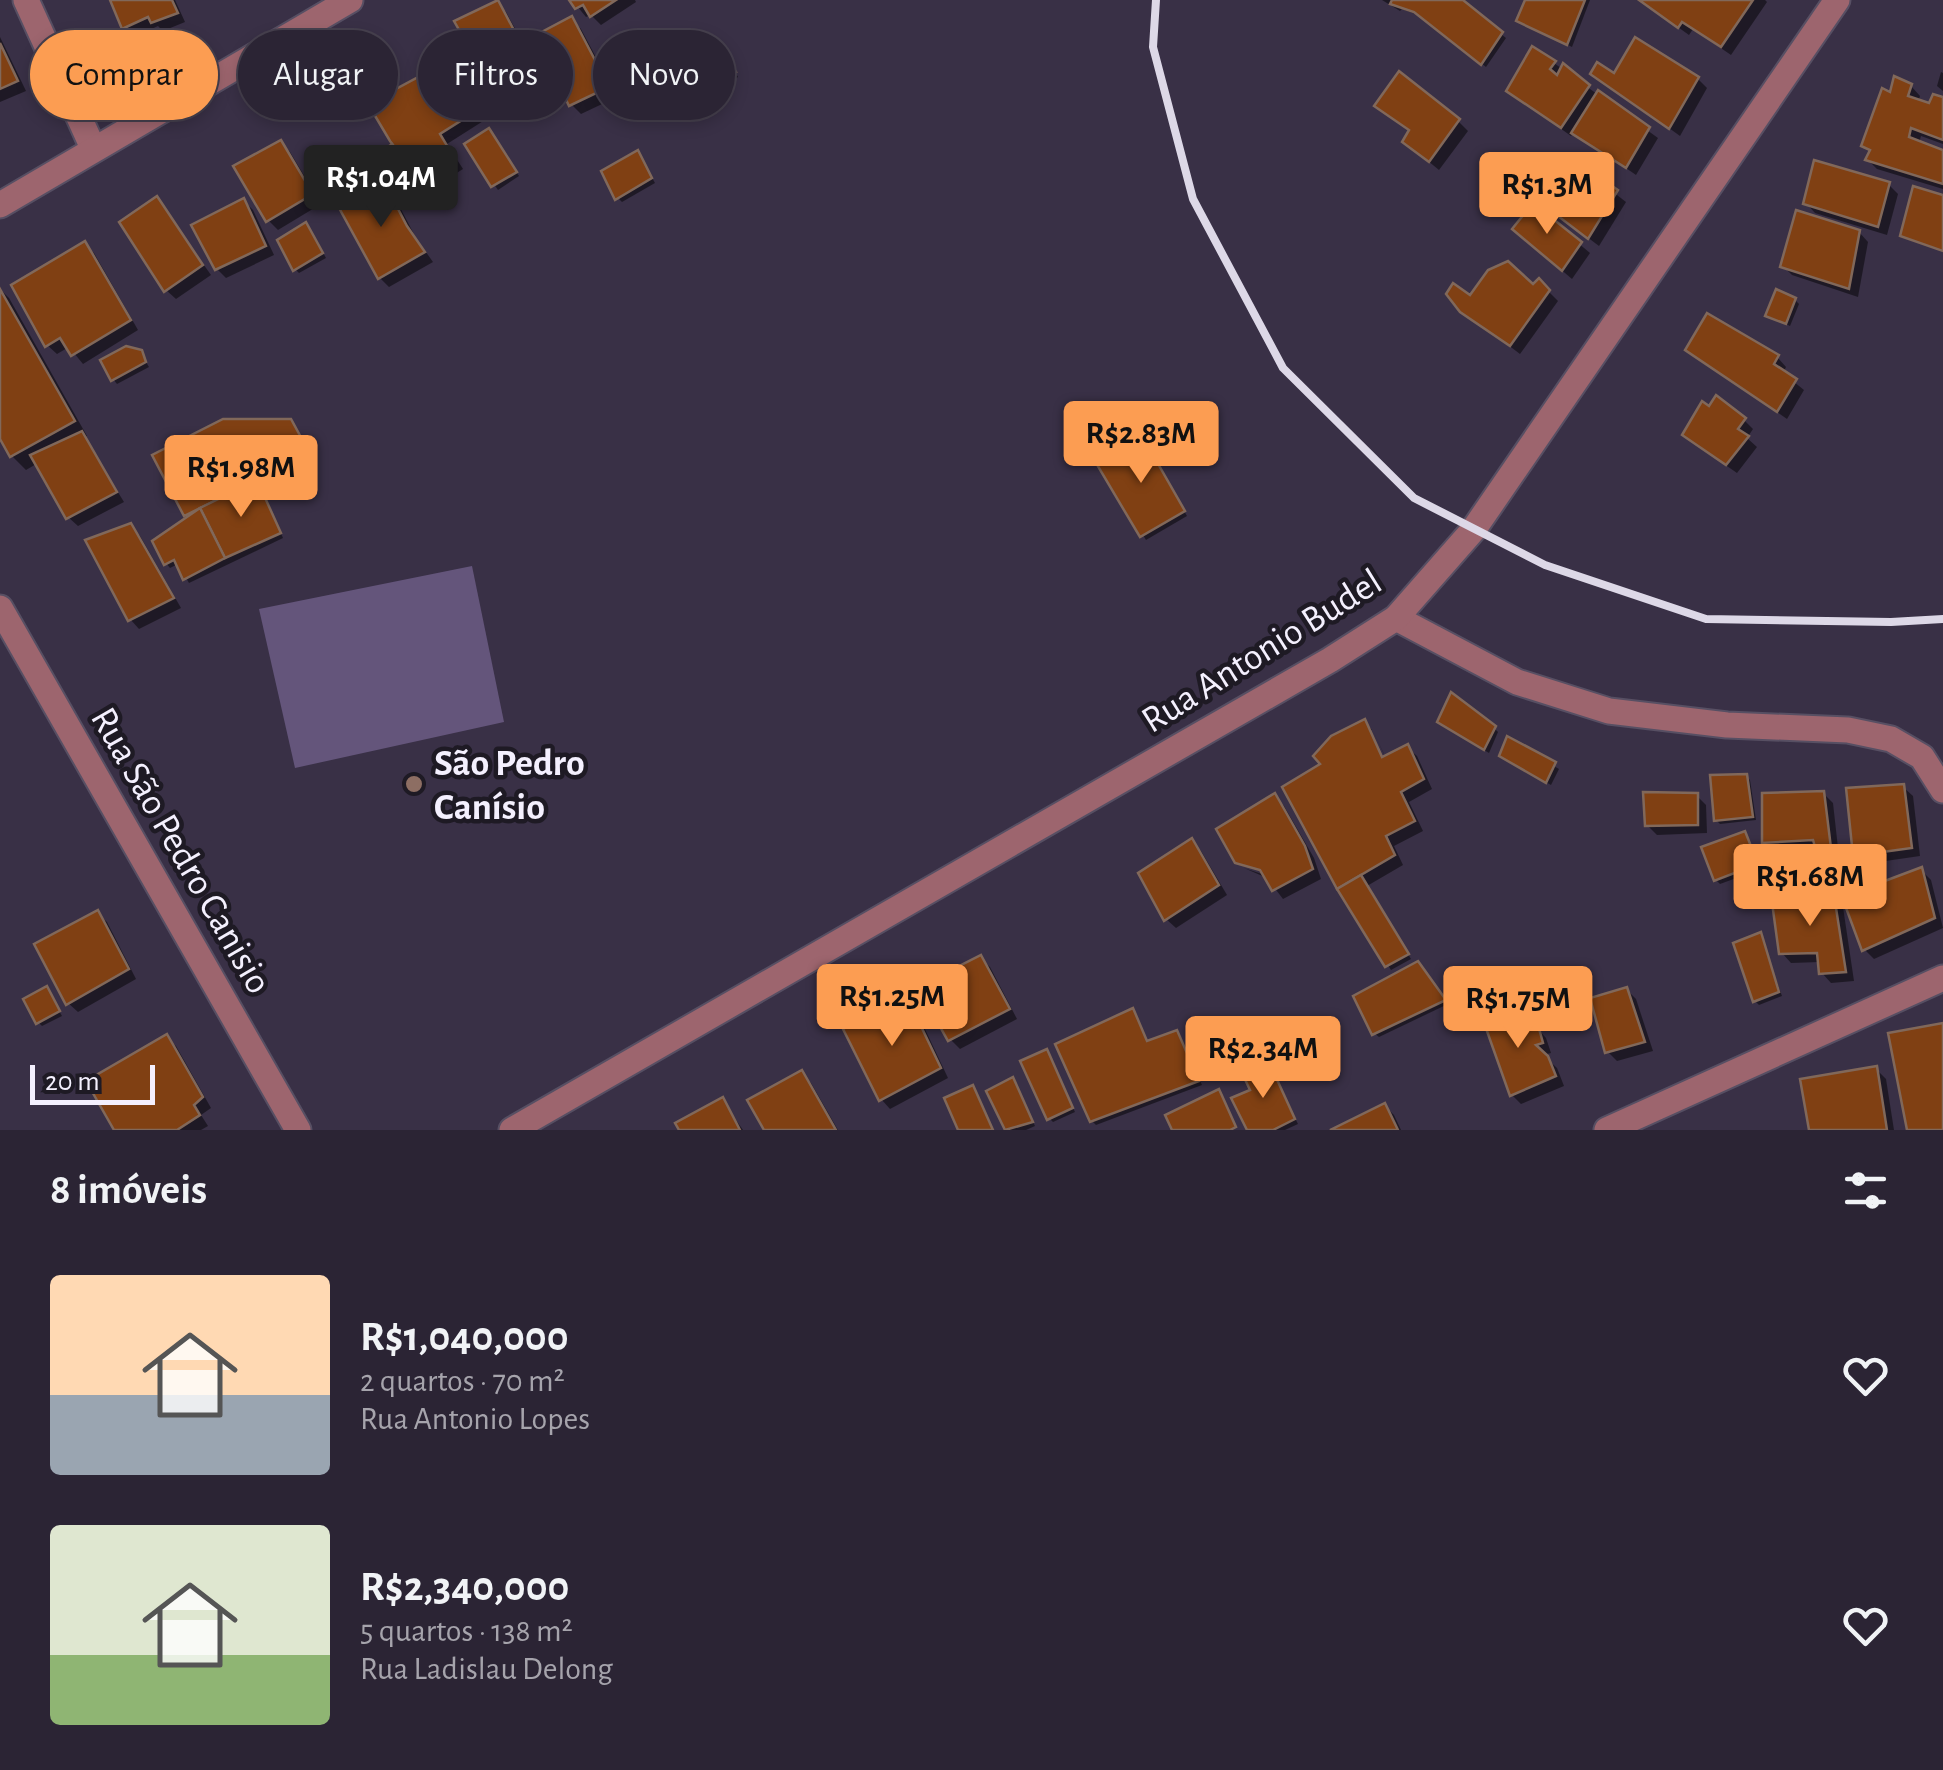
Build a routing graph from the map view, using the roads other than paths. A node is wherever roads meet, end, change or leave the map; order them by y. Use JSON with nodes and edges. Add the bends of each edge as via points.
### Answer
{"nodes":[{"id":1,"x":26,"y":0,"type":"edge"},
{"id":2,"x":350,"y":0,"type":"edge"},
{"id":3,"x":1837,"y":0,"type":"edge"},
{"id":4,"x":93,"y":148,"type":"junction"},
{"id":5,"x":0,"y":205,"type":"edge"},
{"id":6,"x":0,"y":608,"type":"edge"},
{"id":7,"x":1396,"y":618,"type":"junction"},
{"id":8,"x":1943,"y":790,"type":"edge"},
{"id":9,"x":1943,"y":978,"type":"edge"},
{"id":10,"x":298,"y":1130,"type":"edge"},
{"id":11,"x":512,"y":1130,"type":"edge"},
{"id":12,"x":1607,"y":1130,"type":"edge"}],
"edges":[{"from":1,"to":4,"type":"street"},
{"from":2,"to":4,"type":"street"},
{"from":3,"to":7,"type":"street","name":"Rua Antonio Budel","via":[[1474,529]]},
{"from":4,"to":5,"type":"street"},
{"from":6,"to":10,"type":"street","name":"Rua São Pedro Canisio"},
{"from":7,"to":8,"type":"street","via":[[1517,682],[1609,711],[1890,738],[1922,757]]},
{"from":7,"to":11,"type":"street","name":"Rua Antonio Budel"},
{"from":9,"to":12,"type":"street"}]}
